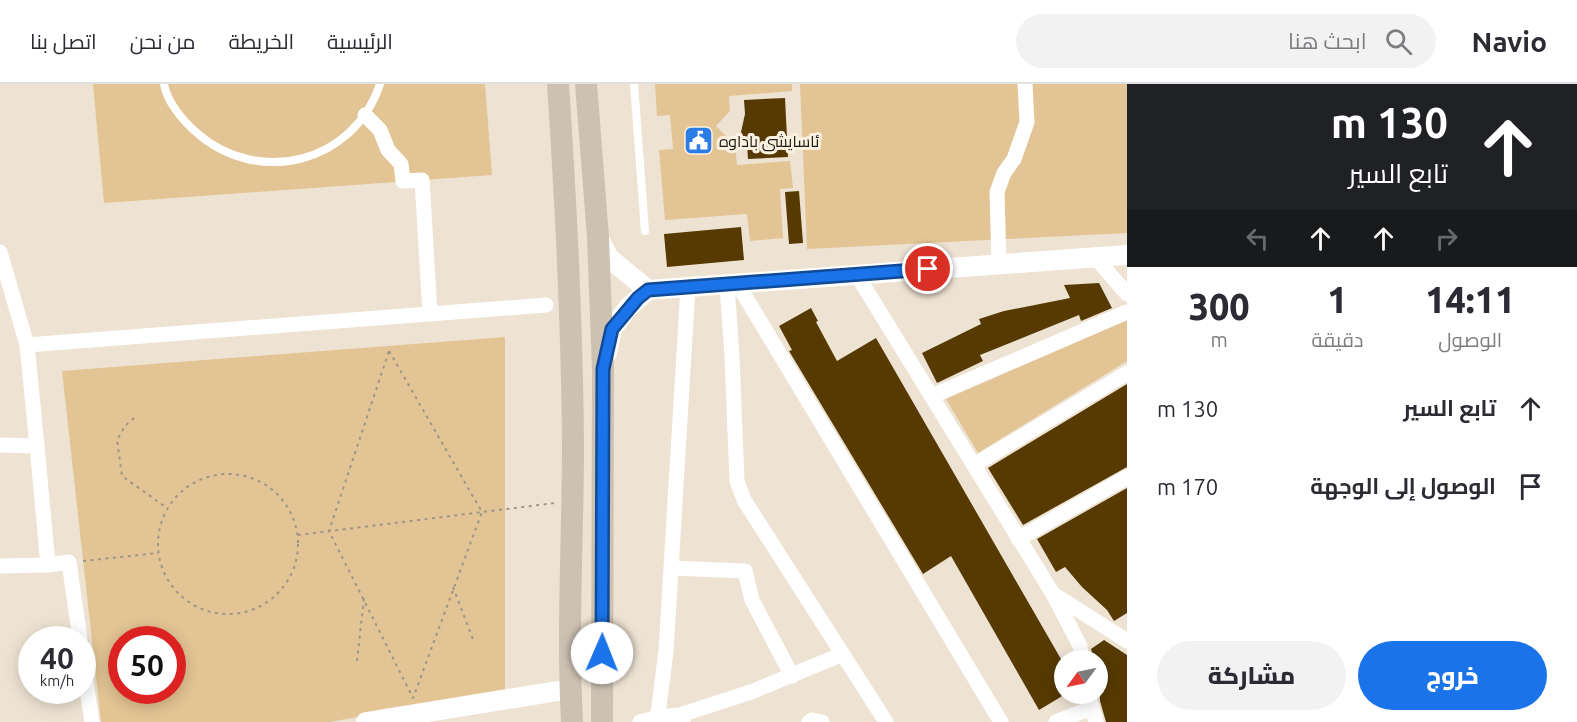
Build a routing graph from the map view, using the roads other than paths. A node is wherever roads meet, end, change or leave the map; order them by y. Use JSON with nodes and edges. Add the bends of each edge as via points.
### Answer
{"nodes":[{"id":1,"x":164,"y":84,"type":"edge"},
{"id":2,"x":380,"y":84,"type":"edge"},
{"id":3,"x":558,"y":84,"type":"edge"},
{"id":4,"x":586,"y":84,"type":"edge"},
{"id":5,"x":634,"y":84,"type":"edge"},
{"id":6,"x":1025,"y":84,"type":"edge"},
{"id":7,"x":365,"y":115,"type":"junction"},
{"id":8,"x":593,"y":187,"type":"junction"},
{"id":9,"x":565,"y":189,"type":"junction"},
{"id":10,"x":645,"y":231,"type":"dead end"},
{"id":11,"x":598,"y":237,"type":"junction"},
{"id":12,"x":0,"y":252,"type":"edge"},
{"id":13,"x":1127,"y":255,"type":"edge"},
{"id":14,"x":1095,"y":257,"type":"junction"},
{"id":15,"x":999,"y":264,"type":"junction"},
{"id":16,"x":857,"y":275,"type":"junction"},
{"id":17,"x":732,"y":284,"type":"junction"},
{"id":18,"x":688,"y":287,"type":"junction"},
{"id":19,"x":648,"y":290,"type":"junction"},
{"id":20,"x":1127,"y":294,"type":"edge"},
{"id":21,"x":546,"y":305,"type":"dead end"},
{"id":22,"x":1127,"y":312,"type":"edge"},
{"id":23,"x":430,"y":314,"type":"junction"},
{"id":24,"x":27,"y":345,"type":"junction"},
{"id":25,"x":603,"y":369,"type":"junction"},
{"id":26,"x":1127,"y":373,"type":"edge"},
{"id":27,"x":932,"y":396,"type":"junction"},
{"id":28,"x":573,"y":444,"type":"junction"},
{"id":29,"x":0,"y":445,"type":"edge"},
{"id":30,"x":37,"y":446,"type":"junction"},
{"id":31,"x":604,"y":448,"type":"junction"},
{"id":32,"x":974,"y":465,"type":"junction"},
{"id":33,"x":1127,"y":478,"type":"edge"},
{"id":34,"x":1018,"y":539,"type":"junction"},
{"id":35,"x":48,"y":565,"type":"junction"},
{"id":36,"x":0,"y":566,"type":"edge"},
{"id":37,"x":672,"y":568,"type":"junction"},
{"id":38,"x":1053,"y":594,"type":"junction"},
{"id":39,"x":78,"y":626,"type":"edge"},
{"id":40,"x":1127,"y":641,"type":"edge"},
{"id":41,"x":1081,"y":650,"type":"edge"},
{"id":42,"x":843,"y":654,"type":"junction"},
{"id":43,"x":792,"y":676,"type":"junction"},
{"id":44,"x":570,"y":689,"type":"junction"},
{"id":45,"x":89,"y":704,"type":"edge"},
{"id":46,"x":1092,"y":708,"type":"edge"},
{"id":47,"x":423,"y":717,"type":"edge"},
{"id":48,"x":658,"y":719,"type":"edge"},
{"id":49,"x":682,"y":719,"type":"edge"},
{"id":50,"x":92,"y":722,"type":"edge"},
{"id":51,"x":366,"y":722,"type":"edge"},
{"id":52,"x":572,"y":722,"type":"edge"},
{"id":53,"x":602,"y":722,"type":"edge"},
{"id":54,"x":640,"y":722,"type":"edge"},
{"id":55,"x":809,"y":722,"type":"edge"},
{"id":56,"x":822,"y":722,"type":"edge"},
{"id":57,"x":886,"y":722,"type":"edge"},
{"id":58,"x":1001,"y":722,"type":"edge"},
{"id":59,"x":1056,"y":722,"type":"edge"}],
"edges":[{"from":1,"to":7,"type":"lane","via":[[183,121],[212,146],[247,160],[284,163],[321,153],[352,132]]},
{"from":2,"to":7,"type":"lane"},
{"from":3,"to":9,"type":"main road"},
{"from":4,"to":8,"type":"main road"},
{"from":5,"to":10,"type":"lane"},
{"from":6,"to":15,"type":"street","via":[[1027,122],[997,192]]},
{"from":7,"to":23,"type":"street","via":[[380,130],[388,150],[401,164],[403,181],[422,180]]},
{"from":8,"to":9,"type":"main road"},
{"from":8,"to":11,"type":"main road"},
{"from":9,"to":28,"type":"main road"},
{"from":11,"to":19,"type":"street","via":[[609,258]]},
{"from":11,"to":25,"type":"main road"},
{"from":12,"to":24,"type":"street"},
{"from":13,"to":14,"type":"street"},
{"from":14,"to":15,"type":"street"},
{"from":14,"to":20,"type":"street"},
{"from":15,"to":16,"type":"street"},
{"from":16,"to":17,"type":"street"},
{"from":16,"to":27,"type":"street"},
{"from":17,"to":18,"type":"street"},
{"from":17,"to":42,"type":"street","via":[[736,481],[744,500]]},
{"from":17,"to":58,"type":"street"},
{"from":18,"to":19,"type":"street"},
{"from":18,"to":37,"type":"street"},
{"from":19,"to":25,"type":"street","via":[[612,329]]},
{"from":21,"to":23,"type":"street"},
{"from":22,"to":27,"type":"street"},
{"from":23,"to":24,"type":"street"},
{"from":24,"to":30,"type":"street"},
{"from":25,"to":31,"type":"main road"},
{"from":26,"to":32,"type":"street"},
{"from":27,"to":32,"type":"street"},
{"from":28,"to":31,"type":"main road"},
{"from":28,"to":44,"type":"main road"},
{"from":29,"to":30,"type":"street"},
{"from":30,"to":35,"type":"street"},
{"from":31,"to":53,"type":"main road"},
{"from":32,"to":34,"type":"street"},
{"from":33,"to":34,"type":"street"},
{"from":34,"to":38,"type":"street"},
{"from":35,"to":36,"type":"street"},
{"from":35,"to":39,"type":"street","via":[[69,562]]},
{"from":37,"to":43,"type":"street","via":[[745,571],[753,600]]},
{"from":37,"to":48,"type":"street"},
{"from":38,"to":40,"type":"street"},
{"from":38,"to":41,"type":"street"},
{"from":42,"to":43,"type":"street"},
{"from":42,"to":57,"type":"street"},
{"from":43,"to":49,"type":"street"},
{"from":44,"to":47,"type":"street"},
{"from":44,"to":52,"type":"main road"},
{"from":45,"to":50,"type":"street"},
{"from":46,"to":59,"type":"street"},
{"from":47,"to":51,"type":"street"},
{"from":48,"to":49,"type":"street"},
{"from":48,"to":54,"type":"street"},
{"from":55,"to":56,"type":"street"}]}
